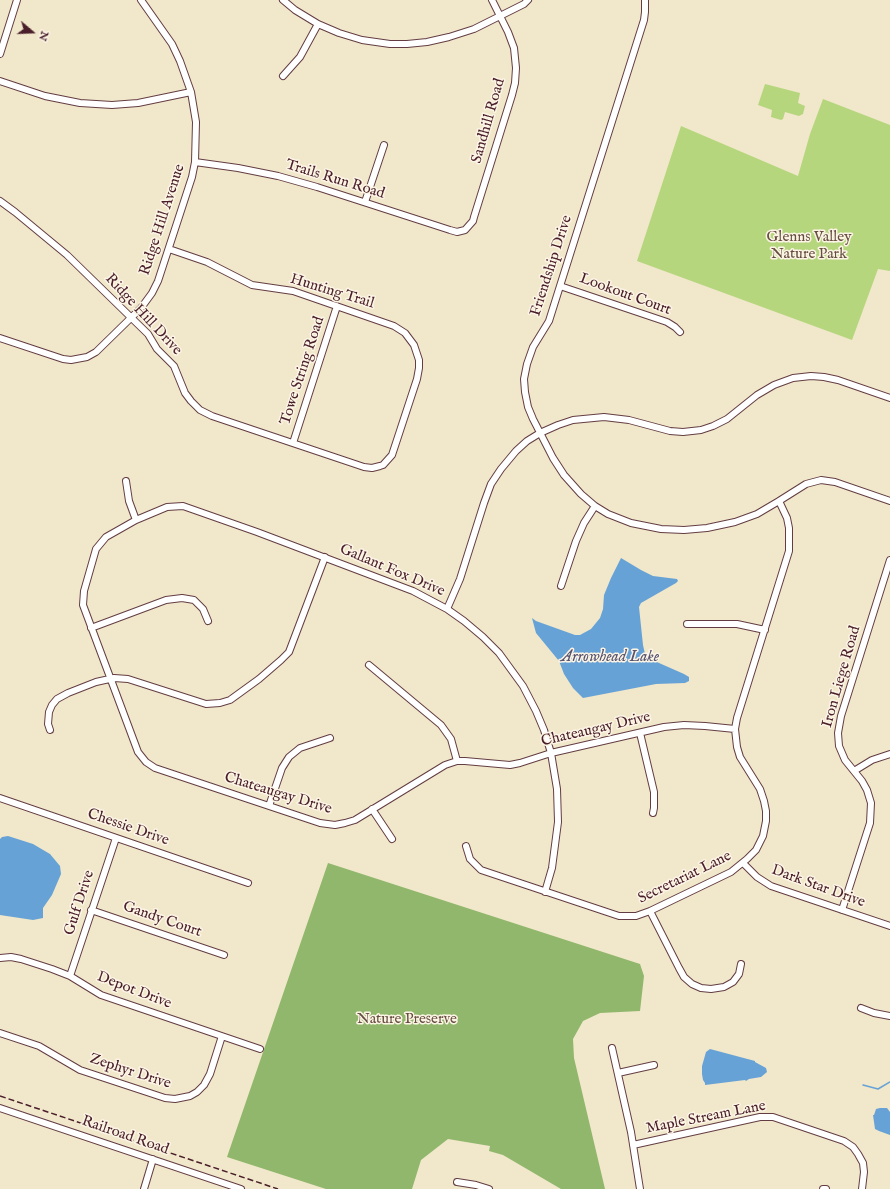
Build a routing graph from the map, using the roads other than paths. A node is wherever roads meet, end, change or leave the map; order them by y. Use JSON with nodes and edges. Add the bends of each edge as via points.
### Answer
{"nodes":[{"id":1,"x":17,"y":0,"type":"edge"},
{"id":2,"x":141,"y":0,"type":"edge"},
{"id":3,"x":283,"y":0,"type":"edge"},
{"id":4,"x":492,"y":0,"type":"edge"},
{"id":5,"x":528,"y":0,"type":"edge"},
{"id":6,"x":645,"y":0,"type":"edge"},
{"id":7,"x":500,"y":16,"type":"junction"},
{"id":8,"x":318,"y":24,"type":"junction"},
{"id":9,"x":0,"y":54,"type":"edge"},
{"id":10,"x":283,"y":76,"type":"dead end"},
{"id":11,"x":0,"y":81,"type":"edge"},
{"id":12,"x":191,"y":92,"type":"junction"},
{"id":13,"x":384,"y":145,"type":"dead end"},
{"id":14,"x":195,"y":162,"type":"junction"},
{"id":15,"x":0,"y":201,"type":"edge"},
{"id":16,"x":365,"y":202,"type":"junction"},
{"id":17,"x":465,"y":230,"type":"joint"},
{"id":18,"x":169,"y":248,"type":"junction"},
{"id":19,"x":560,"y":286,"type":"junction"},
{"id":20,"x":337,"y":306,"type":"junction"},
{"id":21,"x":132,"y":318,"type":"junction"},
{"id":22,"x":680,"y":332,"type":"dead end"},
{"id":23,"x":0,"y":338,"type":"edge"},
{"id":24,"x":890,"y":398,"type":"edge"},
{"id":25,"x":540,"y":433,"type":"junction"},
{"id":26,"x":293,"y":443,"type":"junction"},
{"id":27,"x":381,"y":466,"type":"joint"},
{"id":28,"x":126,"y":482,"type":"dead end"},
{"id":29,"x":779,"y":501,"type":"junction"},
{"id":30,"x":890,"y":501,"type":"edge"},
{"id":31,"x":595,"y":506,"type":"junction"},
{"id":32,"x":136,"y":520,"type":"junction"},
{"id":33,"x":325,"y":558,"type":"junction"},
{"id":34,"x":890,"y":560,"type":"edge"},
{"id":35,"x":561,"y":586,"type":"dead end"},
{"id":36,"x":447,"y":609,"type":"junction"},
{"id":37,"x":208,"y":621,"type":"dead end"},
{"id":38,"x":687,"y":624,"type":"dead end"},
{"id":39,"x":91,"y":628,"type":"junction"},
{"id":40,"x":765,"y":630,"type":"junction"},
{"id":41,"x":369,"y":665,"type":"dead end"},
{"id":42,"x":110,"y":678,"type":"junction"},
{"id":43,"x":736,"y":729,"type":"junction"},
{"id":44,"x":50,"y":730,"type":"dead end"},
{"id":45,"x":640,"y":733,"type":"junction"},
{"id":46,"x":330,"y":738,"type":"dead end"},
{"id":47,"x":551,"y":754,"type":"junction"},
{"id":48,"x":890,"y":754,"type":"edge"},
{"id":49,"x":457,"y":761,"type":"junction"},
{"id":50,"x":854,"y":771,"type":"junction"},
{"id":51,"x":0,"y":798,"type":"edge"},
{"id":52,"x":269,"y":806,"type":"junction"},
{"id":53,"x":372,"y":809,"type":"junction"},
{"id":54,"x":653,"y":813,"type":"dead end"},
{"id":55,"x":116,"y":838,"type":"junction"},
{"id":56,"x":392,"y":839,"type":"dead end"},
{"id":57,"x":466,"y":846,"type":"dead end"},
{"id":58,"x":743,"y":863,"type":"junction"},
{"id":59,"x":248,"y":882,"type":"dead end"},
{"id":60,"x":545,"y":892,"type":"junction"},
{"id":61,"x":92,"y":910,"type":"junction"},
{"id":62,"x":842,"y":910,"type":"junction"},
{"id":63,"x":650,"y":911,"type":"junction"},
{"id":64,"x":890,"y":926,"type":"edge"},
{"id":65,"x":224,"y":955,"type":"dead end"},
{"id":66,"x":0,"y":958,"type":"edge"},
{"id":67,"x":741,"y":964,"type":"dead end"},
{"id":68,"x":70,"y":976,"type":"junction"},
{"id":69,"x":861,"y":1008,"type":"dead end"},
{"id":70,"x":890,"y":1016,"type":"edge"},
{"id":71,"x":0,"y":1033,"type":"edge"},
{"id":72,"x":222,"y":1036,"type":"junction"},
{"id":73,"x":612,"y":1048,"type":"dead end"},
{"id":74,"x":260,"y":1049,"type":"dead end"},
{"id":75,"x":654,"y":1065,"type":"dead end"},
{"id":76,"x":618,"y":1072,"type":"junction"},
{"id":77,"x":0,"y":1108,"type":"edge"},
{"id":78,"x":633,"y":1145,"type":"junction"},
{"id":79,"x":153,"y":1160,"type":"junction"},
{"id":80,"x":457,"y":1182,"type":"dead end"},
{"id":81,"x":144,"y":1189,"type":"edge"},
{"id":82,"x":241,"y":1189,"type":"edge"},
{"id":83,"x":490,"y":1189,"type":"edge"},
{"id":84,"x":640,"y":1189,"type":"edge"},
{"id":85,"x":862,"y":1189,"type":"edge"}],
"edges":[{"from":1,"to":9,"type":"street"},
{"from":2,"to":12,"type":"street","name":"Ridge Hill Avenue","via":[[172,44]]},
{"from":3,"to":8,"type":"street"},
{"from":4,"to":7,"type":"street","name":"Sandhill Road"},
{"from":5,"to":7,"type":"street"},
{"from":6,"to":19,"type":"street","name":"Friendship Drive","via":[[644,20]]},
{"from":7,"to":8,"type":"street","via":[[450,37],[407,44],[362,40]]},
{"from":7,"to":17,"type":"street","name":"Sandhill Road","via":[[514,48],[515,83],[473,222]]},
{"from":8,"to":10,"type":"street","via":[[300,57]]},
{"from":11,"to":12,"type":"street","via":[[45,96],[80,103],[112,105],[138,103]]},
{"from":12,"to":14,"type":"street","name":"Ridge Hill Avenue","via":[[196,122]]},
{"from":13,"to":16,"type":"street"},
{"from":14,"to":16,"type":"street","name":"Trails Run Road","via":[[278,176]]},
{"from":14,"to":18,"type":"street","name":"Ridge Hill Avenue"},
{"from":15,"to":21,"type":"street","name":"Ridge Hill Drive","via":[[68,255]]},
{"from":16,"to":17,"type":"street","name":"Trails Run Road","via":[[457,232]]},
{"from":18,"to":20,"type":"street","name":"Hunting Trail","via":[[207,262],[252,286],[292,291]]},
{"from":18,"to":21,"type":"street","name":"Ridge Hill Avenue","via":[[152,293]]},
{"from":19,"to":22,"type":"street","name":"Lookout Court","via":[[667,322]]},
{"from":19,"to":25,"type":"street","name":"Friendship Drive","via":[[548,321],[531,353],[524,379],[528,407]]},
{"from":20,"to":26,"type":"street","name":"Towe String Road"},
{"from":20,"to":27,"type":"street","name":"Hunting Trail","via":[[394,326],[405,333],[414,345],[419,360],[417,379],[392,455]]},
{"from":21,"to":23,"type":"street","name":"Ridge Hill Avenue","via":[[96,352],[87,357],[68,360]]},
{"from":21,"to":26,"type":"street","name":"Ridge Hill Drive","via":[[174,366],[185,393],[200,410]]},
{"from":24,"to":25,"type":"street","via":[[838,380],[811,376],[794,378],[774,385],[757,395],[727,420],[701,430],[670,431],[629,420],[604,417],[573,420]]},
{"from":25,"to":31,"type":"street","name":"Friendship Drive","via":[[564,475]]},
{"from":25,"to":36,"type":"street","via":[[516,451],[491,484],[460,579]]},
{"from":26,"to":27,"type":"street","name":"Ridge Hill Drive","via":[[364,467]]},
{"from":28,"to":32,"type":"street"},
{"from":29,"to":30,"type":"street","name":"Friendship Drive","via":[[806,484],[821,480],[835,482]]},
{"from":29,"to":31,"type":"street","name":"Friendship Drive","via":[[735,522],[684,530],[661,529],[631,523]]},
{"from":29,"to":40,"type":"street","name":"Secretariat Lane","via":[[787,518],[789,551]]},
{"from":31,"to":35,"type":"street","via":[[576,541]]},
{"from":32,"to":33,"type":"street","name":"Gallant Fox Drive","via":[[167,506],[183,506]]},
{"from":32,"to":39,"type":"street","name":"Chateaugay Drive","via":[[106,537],[96,550],[84,591],[83,605]]},
{"from":33,"to":36,"type":"street","name":"Gallant Fox Drive","via":[[413,591]]},
{"from":33,"to":42,"type":"street","via":[[289,652],[230,700],[206,704],[128,679]]},
{"from":34,"to":50,"type":"street","name":"Iron Liege Road","via":[[841,716],[838,733],[839,746],[845,760]]},
{"from":36,"to":47,"type":"street","name":"Gallant Fox Drive","via":[[483,637],[513,671],[536,711]]},
{"from":37,"to":39,"type":"street","via":[[203,609],[194,600],[182,598],[166,600]]},
{"from":38,"to":40,"type":"street","via":[[734,624]]},
{"from":39,"to":42,"type":"street","name":"Chateaugay Drive"},
{"from":40,"to":43,"type":"street","name":"Secretariat Lane","via":[[737,718]]},
{"from":41,"to":49,"type":"street","via":[[441,725],[451,739]]},
{"from":42,"to":44,"type":"street","via":[[68,692],[57,699],[49,712]]},
{"from":42,"to":52,"type":"street","name":"Chateaugay Drive","via":[[138,752],[146,762],[155,768]]},
{"from":43,"to":45,"type":"street","name":"Chateaugay Drive","via":[[684,725]]},
{"from":43,"to":58,"type":"street","name":"Secretariat Lane","via":[[740,757],[760,788],[766,811],[763,836],[756,850]]},
{"from":45,"to":47,"type":"street","name":"Chateaugay Drive"},
{"from":45,"to":54,"type":"street","via":[[654,792]]},
{"from":46,"to":52,"type":"street","via":[[300,748],[289,757],[282,768]]},
{"from":47,"to":49,"type":"street","name":"Chateaugay Drive","via":[[510,765]]},
{"from":47,"to":60,"type":"street","name":"Gallant Fox Drive","via":[[557,789],[558,822],[552,868]]},
{"from":48,"to":50,"type":"street","via":[[872,760]]},
{"from":49,"to":53,"type":"street","name":"Chateaugay Drive","via":[[445,765]]},
{"from":50,"to":62,"type":"street","name":"Iron Liege Road","via":[[867,790],[871,816]]},
{"from":51,"to":55,"type":"street","name":"Chessie Drive"},
{"from":52,"to":53,"type":"street","name":"Chateaugay Drive","via":[[320,823],[335,825],[355,820]]},
{"from":53,"to":56,"type":"street"},
{"from":55,"to":59,"type":"street","name":"Chessie Drive"},
{"from":55,"to":61,"type":"street","name":"Gulf Drive"},
{"from":57,"to":60,"type":"street","name":"Secretariat Lane","via":[[470,859],[481,870]]},
{"from":58,"to":62,"type":"street","name":"Dark Star Drive","via":[[771,886]]},
{"from":58,"to":63,"type":"street","name":"Secretariat Lane","via":[[731,872]]},
{"from":60,"to":63,"type":"street","name":"Secretariat Lane","via":[[619,916],[636,916]]},
{"from":61,"to":65,"type":"street","name":"Gandy Court"},
{"from":61,"to":68,"type":"street","name":"Gulf Drive"},
{"from":62,"to":64,"type":"street","name":"Dark Star Drive"},
{"from":63,"to":67,"type":"street","via":[[684,977],[692,984],[711,989],[724,987],[733,982],[739,974]]},
{"from":66,"to":68,"type":"street","name":"Depot Drive","via":[[21,958]]},
{"from":68,"to":72,"type":"street","name":"Depot Drive","via":[[101,995]]},
{"from":69,"to":70,"type":"street"},
{"from":71,"to":72,"type":"street","name":"Zephyr Drive","via":[[38,1046],[80,1070],[175,1099],[190,1096],[204,1085]]},
{"from":72,"to":74,"type":"street","name":"Depot Drive"},
{"from":73,"to":76,"type":"street"},
{"from":75,"to":76,"type":"street"},
{"from":76,"to":78,"type":"street"},
{"from":77,"to":79,"type":"street","name":"Railroad Road"},
{"from":78,"to":84,"type":"street"},
{"from":78,"to":85,"type":"street","name":"Maple Stream Lane","via":[[760,1117],[773,1117],[844,1141],[852,1147],[863,1163]]},
{"from":79,"to":81,"type":"street"},
{"from":79,"to":82,"type":"street","name":"Railroad Road"},
{"from":80,"to":83,"type":"street"}]}
